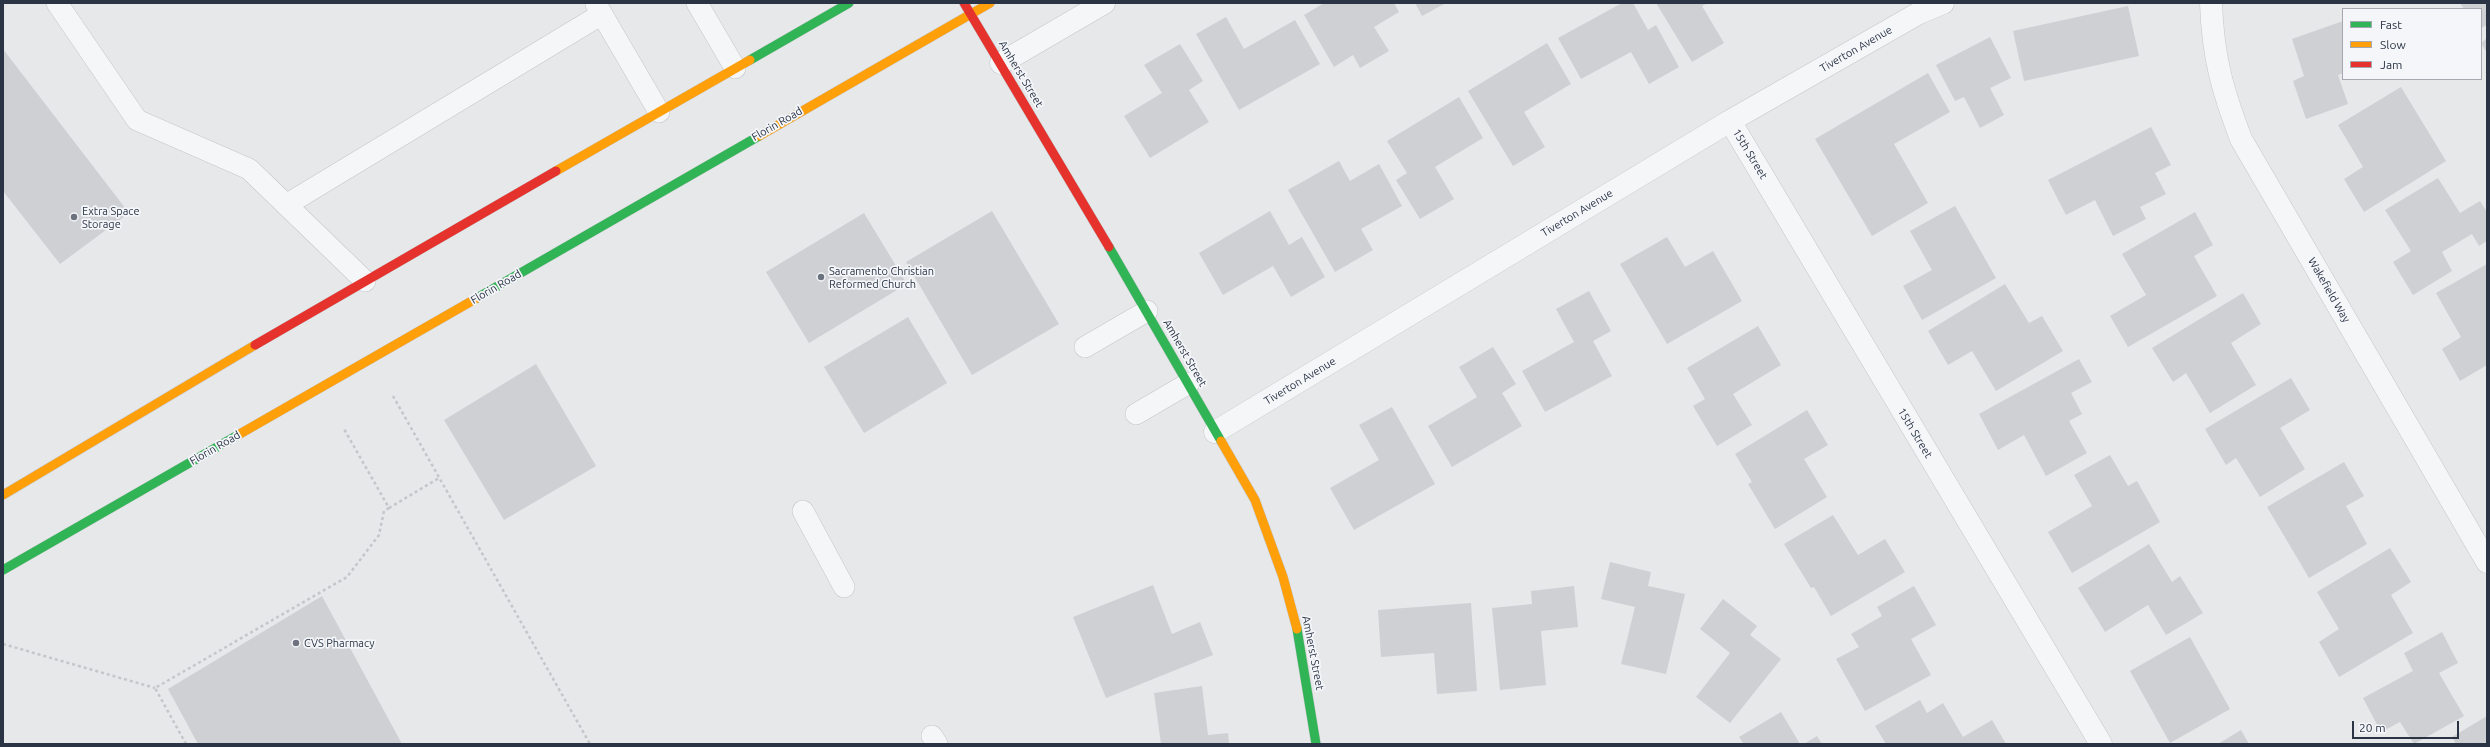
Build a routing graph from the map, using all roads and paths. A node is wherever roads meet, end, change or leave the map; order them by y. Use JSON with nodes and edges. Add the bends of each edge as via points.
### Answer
{"nodes":[{"id":1,"x":57,"y":3,"type":"edge"},
{"id":2,"x":698,"y":3,"type":"edge"},
{"id":3,"x":964,"y":3,"type":"edge"},
{"id":4,"x":990,"y":3,"type":"edge"},
{"id":5,"x":1104,"y":3,"type":"edge"},
{"id":6,"x":1943,"y":3,"type":"edge"},
{"id":7,"x":2212,"y":3,"type":"edge"},
{"id":8,"x":846,"y":4,"type":"edge"},
{"id":9,"x":599,"y":9,"type":"edge"},
{"id":10,"x":970,"y":14,"type":"junction"},
{"id":11,"x":1001,"y":63,"type":"junction"},
{"id":12,"x":735,"y":68,"type":"junction"},
{"id":13,"x":659,"y":112,"type":"junction"},
{"id":14,"x":1730,"y":121,"type":"junction"},
{"id":15,"x":286,"y":205,"type":"junction"},
{"id":16,"x":365,"y":281,"type":"junction"},
{"id":17,"x":1147,"y":311,"type":"junction"},
{"id":18,"x":1085,"y":347,"type":"dead end"},
{"id":19,"x":1189,"y":383,"type":"junction"},
{"id":20,"x":394,"y":396,"type":"dead end"},
{"id":21,"x":1136,"y":414,"type":"dead end"},
{"id":22,"x":344,"y":429,"type":"dead end"},
{"id":23,"x":1215,"y":432,"type":"junction"},
{"id":24,"x":440,"y":478,"type":"junction"},
{"id":25,"x":3,"y":495,"type":"edge"},
{"id":26,"x":389,"y":508,"type":"junction"},
{"id":27,"x":802,"y":511,"type":"dead end"},
{"id":28,"x":2487,"y":562,"type":"edge"},
{"id":29,"x":3,"y":570,"type":"edge"},
{"id":30,"x":844,"y":587,"type":"dead end"},
{"id":31,"x":3,"y":644,"type":"edge"},
{"id":32,"x":155,"y":688,"type":"junction"},
{"id":33,"x":186,"y":744,"type":"edge"},
{"id":34,"x":590,"y":744,"type":"edge"},
{"id":35,"x":1316,"y":744,"type":"edge"},
{"id":36,"x":2101,"y":744,"type":"edge"}],
"edges":[{"from":1,"to":15,"type":"lane","via":[[136,120],[249,169]]},
{"from":2,"to":12,"type":"lane"},
{"from":3,"to":10,"type":"main road","name":"Amherst Street"},
{"from":4,"to":10,"type":"main road","name":"Florin Road"},
{"from":5,"to":11,"type":"street"},
{"from":6,"to":14,"type":"street","name":"Tiverton Avenue","via":[[1919,13]]},
{"from":7,"to":28,"type":"street","name":"Wakefield Way","via":[[2213,41],[2223,92],[2241,139]]},
{"from":8,"to":12,"type":"main road"},
{"from":9,"to":13,"type":"lane"},
{"from":9,"to":15,"type":"lane"},
{"from":10,"to":11,"type":"main road","name":"Amherst Street"},
{"from":10,"to":29,"type":"main road","name":"Florin Road"},
{"from":11,"to":17,"type":"main road","name":"Amherst Street"},
{"from":12,"to":13,"type":"main road"},
{"from":13,"to":16,"type":"main road"},
{"from":14,"to":23,"type":"street","name":"Tiverton Avenue"},
{"from":14,"to":36,"type":"street","name":"15th Street"},
{"from":15,"to":16,"type":"lane"},
{"from":16,"to":25,"type":"main road"},
{"from":17,"to":18,"type":"lane"},
{"from":17,"to":19,"type":"main road","name":"Amherst Street"},
{"from":19,"to":21,"type":"lane"},
{"from":19,"to":23,"type":"main road","name":"Amherst Street"},
{"from":20,"to":24,"type":"path"},
{"from":22,"to":26,"type":"path"},
{"from":23,"to":35,"type":"main road","name":"Amherst Street","via":[[1255,500],[1283,577],[1301,643]]},
{"from":24,"to":26,"type":"path"},
{"from":24,"to":34,"type":"path"},
{"from":26,"to":32,"type":"path","via":[[384,511],[379,535],[347,577]]},
{"from":27,"to":30,"type":"lane"},
{"from":31,"to":32,"type":"path"},
{"from":32,"to":33,"type":"path"}]}
